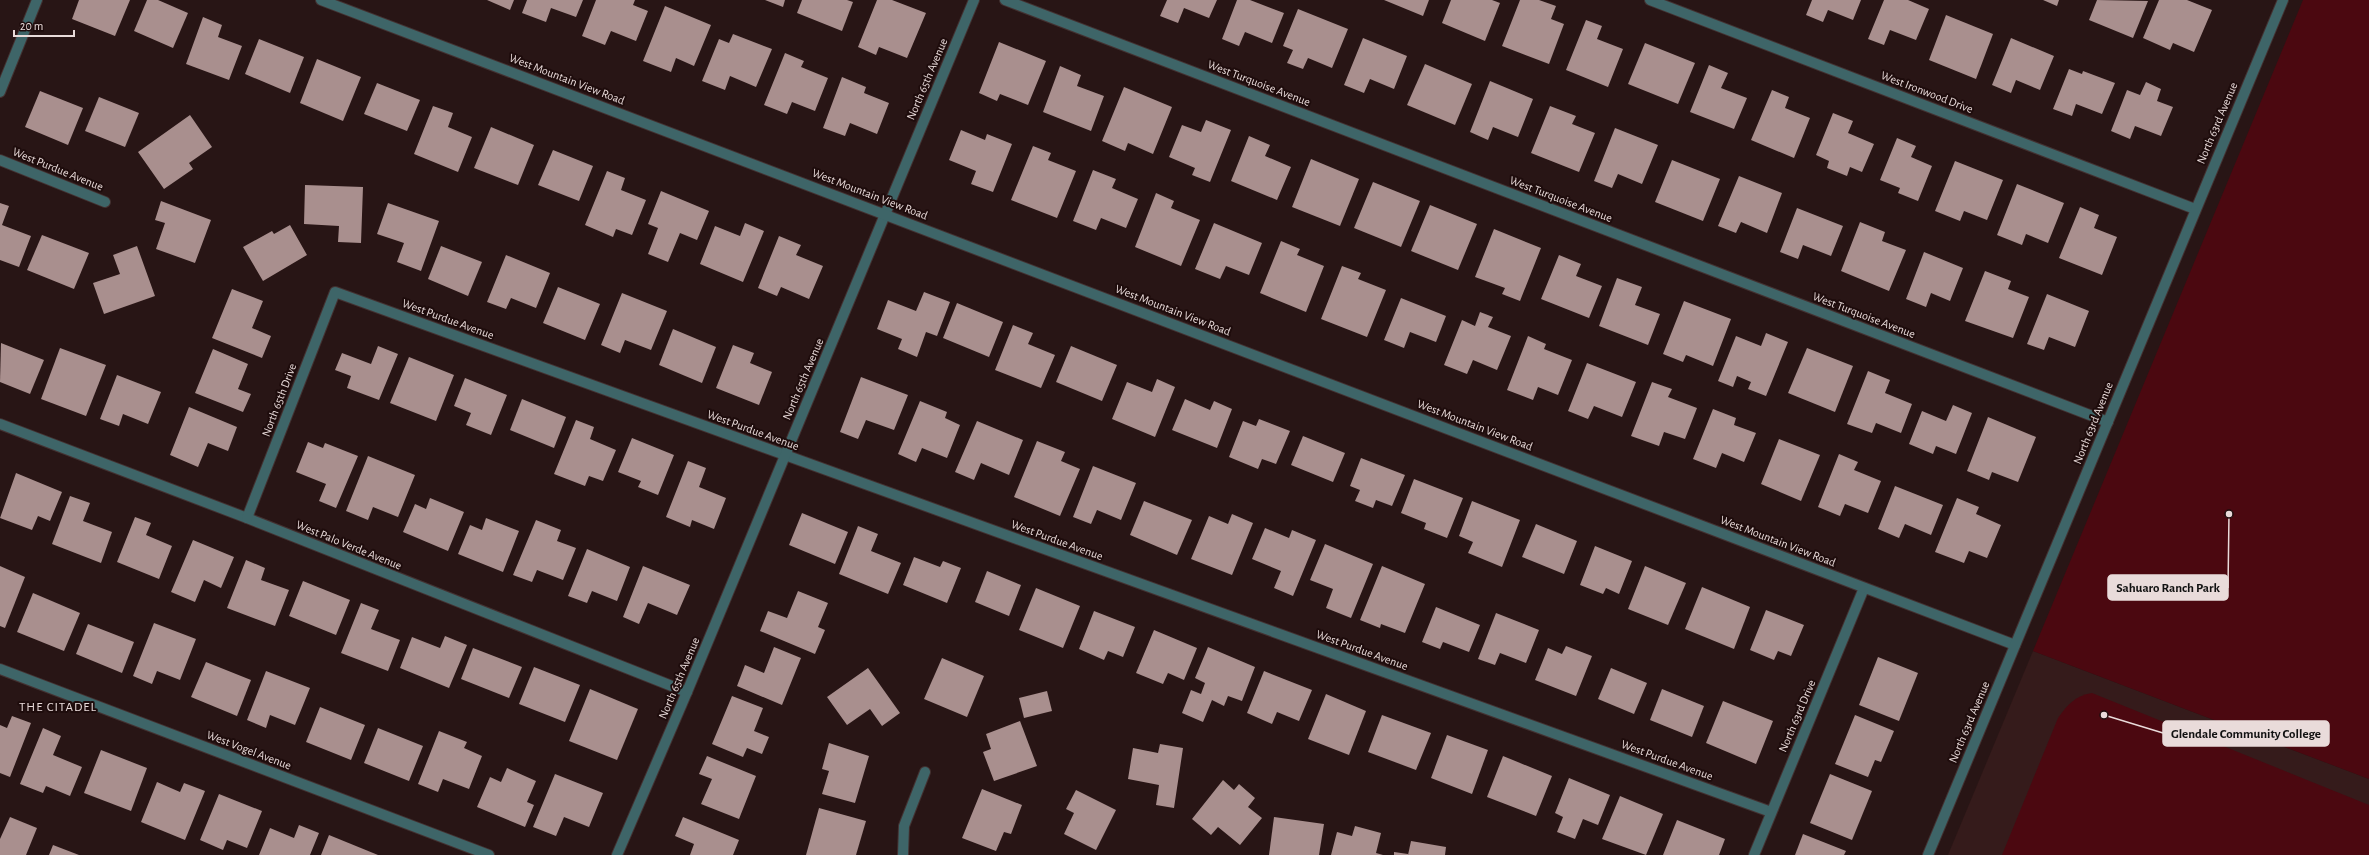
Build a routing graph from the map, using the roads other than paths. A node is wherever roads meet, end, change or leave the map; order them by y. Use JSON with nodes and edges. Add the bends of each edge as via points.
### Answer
{"nodes":[{"id":1,"x":37,"y":0,"type":"edge"},
{"id":2,"x":321,"y":0,"type":"edge"},
{"id":3,"x":974,"y":0,"type":"edge"},
{"id":4,"x":1005,"y":0,"type":"edge"},
{"id":5,"x":1650,"y":0,"type":"edge"},
{"id":6,"x":2283,"y":0,"type":"edge"},
{"id":7,"x":0,"y":92,"type":"edge"},
{"id":8,"x":0,"y":160,"type":"edge"},
{"id":9,"x":105,"y":202,"type":"dead end"},
{"id":10,"x":2195,"y":209,"type":"junction"},
{"id":11,"x":886,"y":214,"type":"junction"},
{"id":12,"x":335,"y":292,"type":"joint"},
{"id":13,"x":2108,"y":422,"type":"junction"},
{"id":14,"x":0,"y":424,"type":"edge"},
{"id":15,"x":785,"y":456,"type":"junction"},
{"id":16,"x":247,"y":518,"type":"junction"},
{"id":17,"x":1864,"y":588,"type":"junction"},
{"id":18,"x":2015,"y":645,"type":"junction"},
{"id":19,"x":0,"y":669,"type":"edge"},
{"id":20,"x":687,"y":692,"type":"junction"},
{"id":21,"x":925,"y":772,"type":"dead end"},
{"id":22,"x":1771,"y":812,"type":"junction"},
{"id":23,"x":489,"y":855,"type":"edge"},
{"id":24,"x":616,"y":855,"type":"edge"},
{"id":25,"x":903,"y":855,"type":"edge"},
{"id":26,"x":1754,"y":855,"type":"edge"},
{"id":27,"x":1928,"y":855,"type":"edge"}],
"edges":[{"from":1,"to":7,"type":"street"},
{"from":2,"to":11,"type":"street","name":"West Mountain View Road"},
{"from":3,"to":11,"type":"street","name":"North 65th Avenue"},
{"from":4,"to":13,"type":"street","name":"West Turquoise Avenue"},
{"from":5,"to":10,"type":"street","name":"West Ironwood Drive"},
{"from":6,"to":10,"type":"street","name":"North 63rd Avenue"},
{"from":8,"to":9,"type":"street","name":"West Purdue Avenue"},
{"from":10,"to":13,"type":"street","name":"North 63rd Avenue"},
{"from":11,"to":15,"type":"street","name":"North 65th Avenue"},
{"from":11,"to":17,"type":"street","name":"West Mountain View Road"},
{"from":12,"to":15,"type":"street","name":"West Purdue Avenue"},
{"from":12,"to":16,"type":"street","name":"North 65th Drive"},
{"from":13,"to":18,"type":"street","name":"North 63rd Avenue"},
{"from":14,"to":16,"type":"street","name":"West Palo Verde Avenue"},
{"from":15,"to":20,"type":"street","name":"North 65th Avenue"},
{"from":15,"to":22,"type":"street","name":"West Purdue Avenue"},
{"from":16,"to":20,"type":"street","name":"West Palo Verde Avenue"},
{"from":17,"to":18,"type":"street","name":"West Mountain View Road"},
{"from":17,"to":22,"type":"street","name":"North 63rd Drive"},
{"from":18,"to":27,"type":"street","name":"North 63rd Avenue"},
{"from":19,"to":23,"type":"street","name":"West Vogel Avenue"},
{"from":20,"to":24,"type":"street","name":"North 65th Avenue"},
{"from":21,"to":25,"type":"street","via":[[904,826]]},
{"from":22,"to":26,"type":"street","name":"North 63rd Drive"}]}
